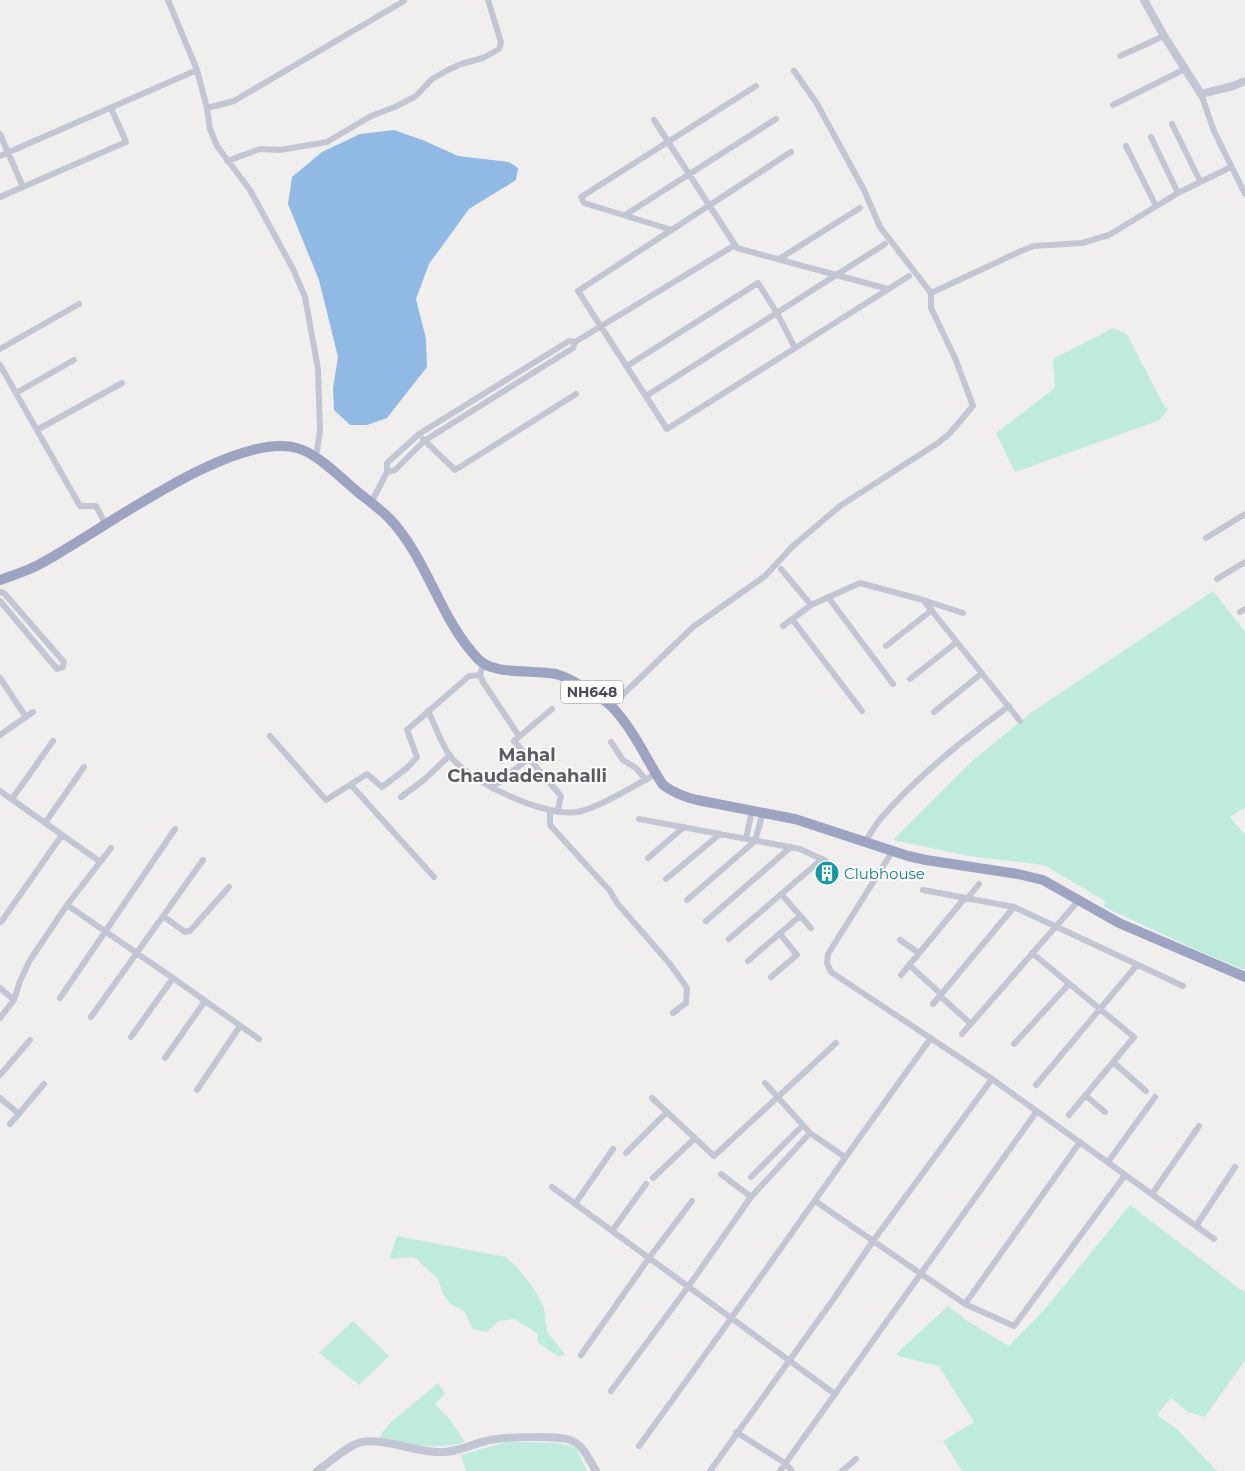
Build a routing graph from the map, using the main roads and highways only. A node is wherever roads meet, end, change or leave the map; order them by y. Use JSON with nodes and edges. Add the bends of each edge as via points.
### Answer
{"nodes":[{"id":1,"x":0,"y":580,"type":"edge"},
{"id":2,"x":1245,"y":977,"type":"edge"}],
"edges":[{"from":1,"to":2,"type":"highway","number":"NH648","via":[[38,566],[210,465],[272,445],[300,448],[388,517],[411,546],[459,635],[483,664],[558,675],[600,697],[623,720],[663,785],[682,796],[795,820],[926,860],[1043,880],[1119,923]]}]}
